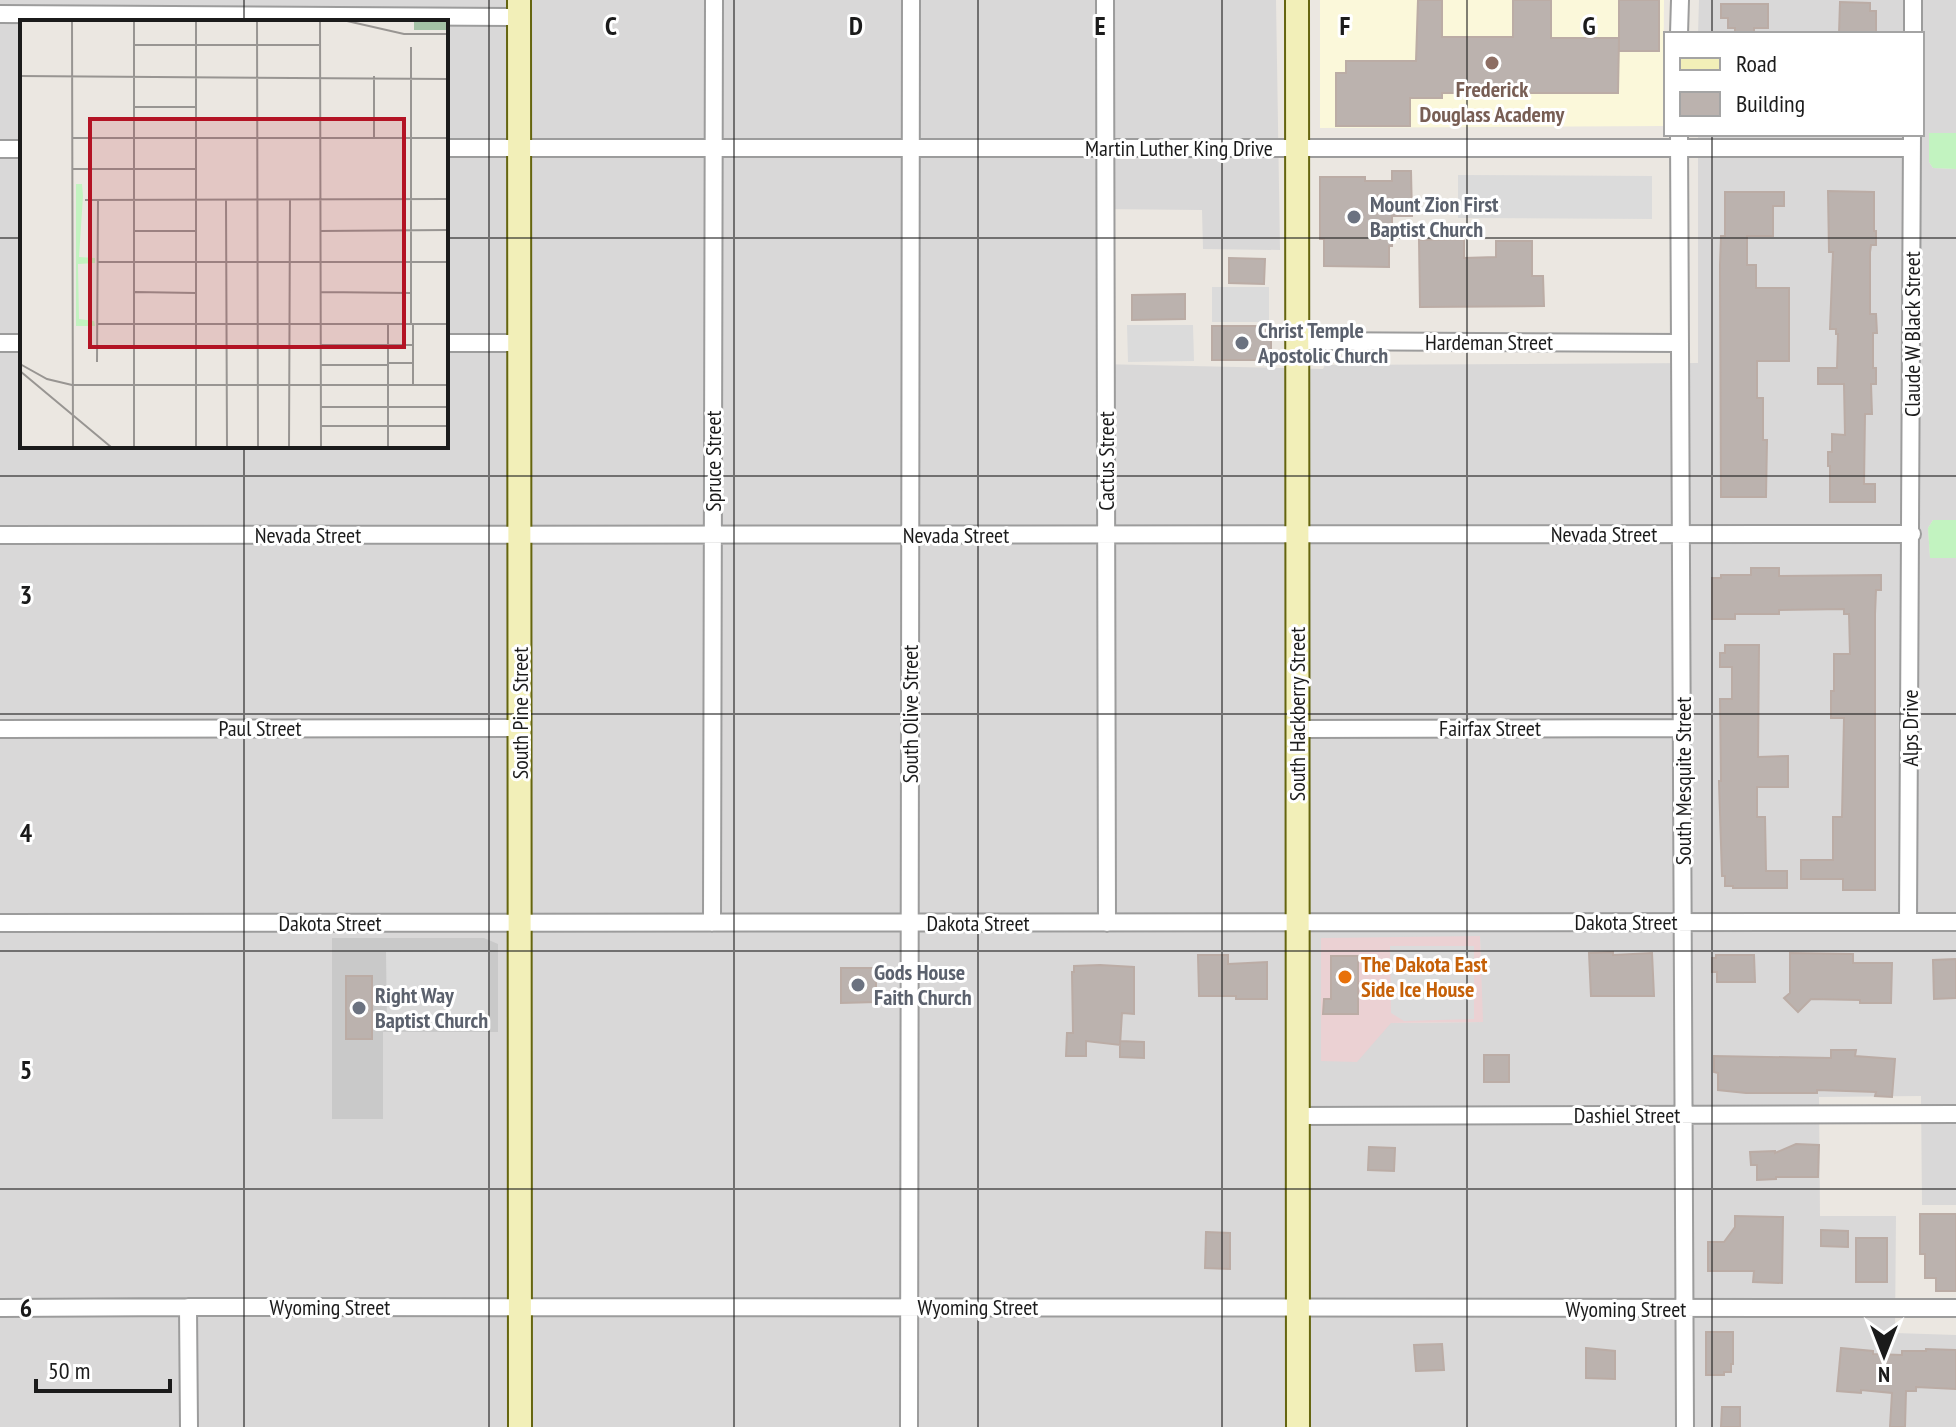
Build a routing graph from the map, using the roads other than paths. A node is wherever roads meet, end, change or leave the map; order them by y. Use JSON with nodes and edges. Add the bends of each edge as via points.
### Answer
{"nodes":[{"id":1,"x":714,"y":0,"type":"edge"},
{"id":2,"x":911,"y":0,"type":"edge"},
{"id":3,"x":1105,"y":0,"type":"edge"},
{"id":4,"x":1297,"y":0,"type":"edge"},
{"id":5,"x":1680,"y":0,"type":"edge"},
{"id":6,"x":1913,"y":0,"type":"edge"},
{"id":7,"x":519,"y":8,"type":"edge"},
{"id":8,"x":97,"y":12,"type":"edge"},
{"id":9,"x":0,"y":14,"type":"edge"},
{"id":10,"x":1679,"y":32,"type":"edge"},
{"id":11,"x":1913,"y":32,"type":"edge"},
{"id":12,"x":1679,"y":141,"type":"edge"},
{"id":13,"x":1912,"y":141,"type":"edge"},
{"id":14,"x":448,"y":148,"type":"edge"},
{"id":15,"x":519,"y":148,"type":"junction"},
{"id":16,"x":714,"y":148,"type":"junction"},
{"id":17,"x":911,"y":148,"type":"junction"},
{"id":18,"x":1106,"y":148,"type":"junction"},
{"id":19,"x":1297,"y":148,"type":"junction"},
{"id":20,"x":1297,"y":341,"type":"junction"},
{"id":21,"x":448,"y":343,"type":"edge"},
{"id":22,"x":519,"y":343,"type":"junction"},
{"id":23,"x":1680,"y":343,"type":"junction"},
{"id":24,"x":1682,"y":534,"type":"junction"},
{"id":25,"x":1912,"y":534,"type":"junction"},
{"id":26,"x":0,"y":535,"type":"edge"},
{"id":27,"x":519,"y":535,"type":"junction"},
{"id":28,"x":713,"y":535,"type":"junction"},
{"id":29,"x":911,"y":535,"type":"junction"},
{"id":30,"x":1106,"y":535,"type":"junction"},
{"id":31,"x":1297,"y":535,"type":"junction"},
{"id":32,"x":520,"y":728,"type":"junction"},
{"id":33,"x":1683,"y":728,"type":"junction"},
{"id":34,"x":0,"y":729,"type":"edge"},
{"id":35,"x":1297,"y":729,"type":"junction"},
{"id":36,"x":1298,"y":922,"type":"junction"},
{"id":37,"x":1684,"y":922,"type":"junction"},
{"id":38,"x":1908,"y":922,"type":"junction"},
{"id":39,"x":1956,"y":922,"type":"edge"},
{"id":40,"x":0,"y":923,"type":"edge"},
{"id":41,"x":520,"y":923,"type":"junction"},
{"id":42,"x":712,"y":923,"type":"junction"},
{"id":43,"x":910,"y":923,"type":"junction"},
{"id":44,"x":1107,"y":923,"type":"junction"},
{"id":45,"x":1683,"y":1114,"type":"junction"},
{"id":46,"x":1956,"y":1114,"type":"edge"},
{"id":47,"x":1298,"y":1116,"type":"junction"},
{"id":48,"x":188,"y":1307,"type":"junction"},
{"id":49,"x":520,"y":1307,"type":"junction"},
{"id":50,"x":909,"y":1307,"type":"junction"},
{"id":51,"x":0,"y":1308,"type":"edge"},
{"id":52,"x":1298,"y":1308,"type":"junction"},
{"id":53,"x":1956,"y":1308,"type":"edge"},
{"id":54,"x":1685,"y":1309,"type":"junction"},
{"id":55,"x":189,"y":1427,"type":"edge"},
{"id":56,"x":520,"y":1427,"type":"edge"},
{"id":57,"x":909,"y":1427,"type":"edge"},
{"id":58,"x":1298,"y":1427,"type":"edge"},
{"id":59,"x":1685,"y":1427,"type":"edge"}],
"edges":[{"from":1,"to":16,"type":"street","name":"Spruce Street"},
{"from":2,"to":17,"type":"street","name":"South Olive Street"},
{"from":3,"to":18,"type":"street","name":"Cactus Street"},
{"from":4,"to":19,"type":"main road","name":"South Hackberry Street"},
{"from":5,"to":10,"type":"street"},
{"from":6,"to":11,"type":"street"},
{"from":7,"to":8,"type":"street"},
{"from":7,"to":15,"type":"main road","name":"South Pine Street"},
{"from":8,"to":9,"type":"street"},
{"from":12,"to":13,"type":"street","name":"Martin Luther King Drive"},
{"from":12,"to":19,"type":"street","name":"Martin Luther King Drive"},
{"from":12,"to":23,"type":"street","name":"South Mesquite Street"},
{"from":13,"to":25,"type":"street","name":"Claude W Black Street"},
{"from":14,"to":15,"type":"street","name":"Martin Luther King Drive"},
{"from":15,"to":16,"type":"street","name":"Martin Luther King Drive"},
{"from":15,"to":22,"type":"main road","name":"South Pine Street"},
{"from":16,"to":17,"type":"street","name":"Martin Luther King Drive"},
{"from":16,"to":28,"type":"street","name":"Spruce Street"},
{"from":17,"to":18,"type":"street","name":"Martin Luther King Drive"},
{"from":17,"to":29,"type":"street","name":"South Olive Street"},
{"from":18,"to":19,"type":"street","name":"Martin Luther King Drive"},
{"from":18,"to":30,"type":"street","name":"Cactus Street"},
{"from":19,"to":20,"type":"main road","name":"South Hackberry Street"},
{"from":20,"to":23,"type":"street","name":"Hardeman Street"},
{"from":20,"to":31,"type":"main road","name":"South Hackberry Street"},
{"from":21,"to":22,"type":"street"},
{"from":22,"to":27,"type":"main road","name":"South Pine Street"},
{"from":23,"to":24,"type":"street","name":"South Mesquite Street"},
{"from":24,"to":25,"type":"street","name":"Nevada Street"},
{"from":24,"to":31,"type":"street","name":"Nevada Street"},
{"from":24,"to":33,"type":"street","name":"South Mesquite Street"},
{"from":25,"to":38,"type":"street","name":"Alps Drive"},
{"from":26,"to":27,"type":"street","name":"Nevada Street"},
{"from":27,"to":28,"type":"street","name":"Nevada Street"},
{"from":27,"to":32,"type":"main road","name":"South Pine Street"},
{"from":28,"to":29,"type":"street","name":"Nevada Street"},
{"from":28,"to":42,"type":"street","name":"Spruce Street"},
{"from":29,"to":30,"type":"street","name":"Nevada Street"},
{"from":29,"to":43,"type":"street","name":"South Olive Street"},
{"from":30,"to":31,"type":"street","name":"Nevada Street"},
{"from":30,"to":44,"type":"street","name":"Cactus Street"},
{"from":31,"to":35,"type":"main road","name":"South Hackberry Street"},
{"from":32,"to":34,"type":"street","name":"Paul Street"},
{"from":32,"to":41,"type":"main road","name":"South Pine Street"},
{"from":33,"to":35,"type":"street","name":"Fairfax Street"},
{"from":33,"to":37,"type":"street","name":"South Mesquite Street"},
{"from":35,"to":36,"type":"main road","name":"South Hackberry Street"},
{"from":36,"to":37,"type":"street","name":"Dakota Street"},
{"from":36,"to":44,"type":"street","name":"Dakota Street"},
{"from":36,"to":47,"type":"main road","name":"South Hackberry Street"},
{"from":37,"to":38,"type":"street","name":"Dakota Street"},
{"from":37,"to":45,"type":"street","name":"South Mesquite Street"},
{"from":38,"to":39,"type":"street","name":"Dakota Street"},
{"from":40,"to":41,"type":"street","name":"Dakota Street"},
{"from":41,"to":42,"type":"street","name":"Dakota Street"},
{"from":41,"to":49,"type":"main road","name":"South Pine Street"},
{"from":42,"to":43,"type":"street","name":"Dakota Street"},
{"from":43,"to":44,"type":"street","name":"Dakota Street"},
{"from":43,"to":50,"type":"street","name":"South Olive Street"},
{"from":45,"to":46,"type":"street","name":"Dashiel Street"},
{"from":45,"to":47,"type":"street","name":"Dashiel Street"},
{"from":45,"to":54,"type":"street","name":"South Mesquite Street"},
{"from":47,"to":52,"type":"main road","name":"South Hackberry Street"},
{"from":48,"to":49,"type":"street","name":"Wyoming Street"},
{"from":48,"to":51,"type":"street","name":"Wyoming Street"},
{"from":48,"to":55,"type":"street"},
{"from":49,"to":50,"type":"street","name":"Wyoming Street"},
{"from":49,"to":56,"type":"main road","name":"South Pine Street"},
{"from":50,"to":52,"type":"street","name":"Wyoming Street"},
{"from":50,"to":57,"type":"street","name":"South Olive Street"},
{"from":52,"to":54,"type":"street","name":"Wyoming Street"},
{"from":52,"to":58,"type":"main road","name":"South Hackberry Street"},
{"from":53,"to":54,"type":"street","name":"Wyoming Street"},
{"from":54,"to":59,"type":"street","name":"South Mesquite Street"}]}
